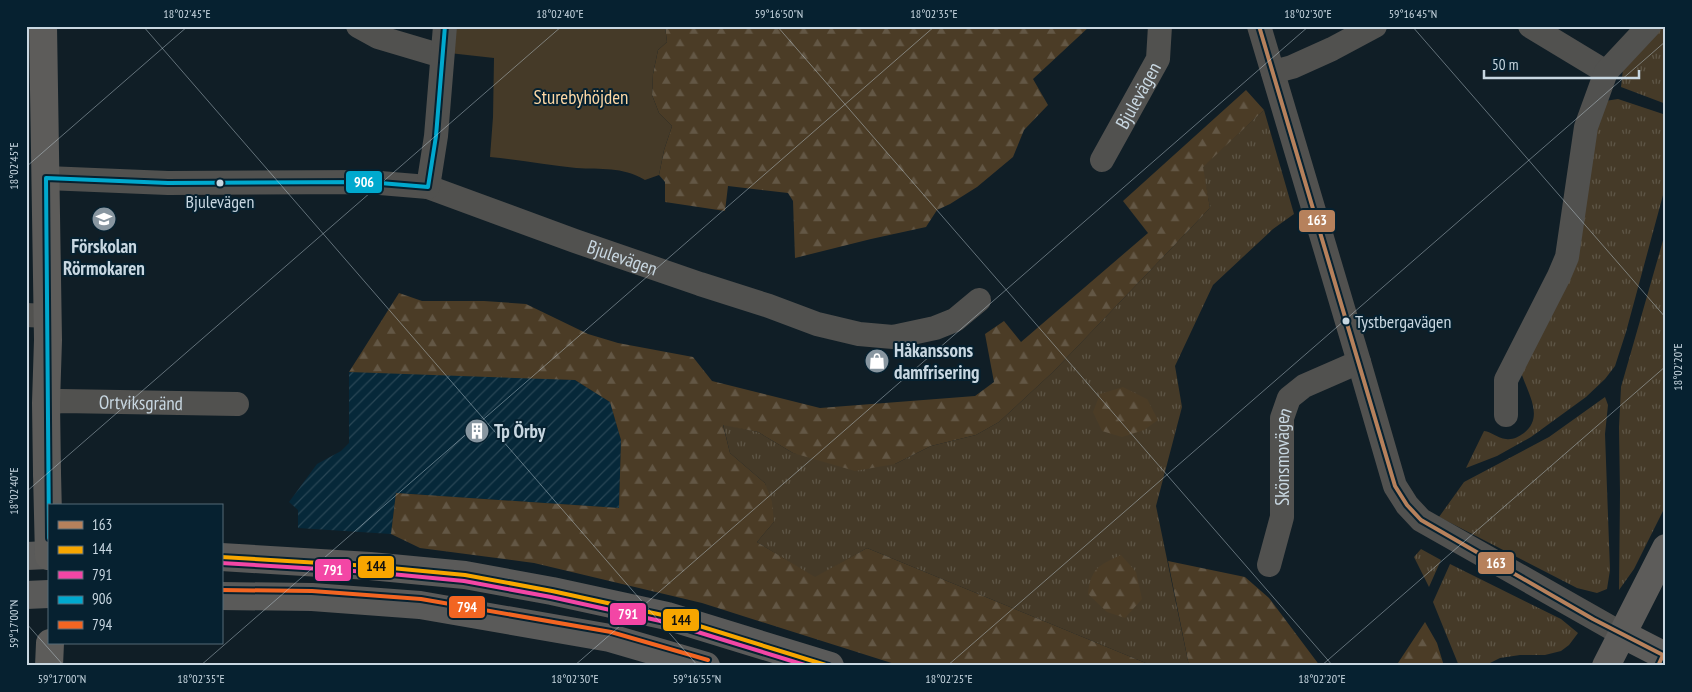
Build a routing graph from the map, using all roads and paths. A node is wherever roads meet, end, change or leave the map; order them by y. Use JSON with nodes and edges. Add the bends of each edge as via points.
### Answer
{"nodes":[{"id":1,"x":42,"y":26,"type":"edge"},
{"id":2,"x":358,"y":26,"type":"edge"},
{"id":3,"x":446,"y":26,"type":"edge"},
{"id":4,"x":1160,"y":26,"type":"edge"},
{"id":5,"x":1259,"y":26,"type":"edge"},
{"id":6,"x":1375,"y":26,"type":"edge"},
{"id":7,"x":1530,"y":26,"type":"edge"},
{"id":8,"x":1649,"y":26,"type":"edge"},
{"id":9,"x":442,"y":56,"type":"junction"},
{"id":10,"x":1273,"y":72,"type":"junction"},
{"id":11,"x":1606,"y":72,"type":"junction"},
{"id":12,"x":1102,"y":160,"type":"dead end"},
{"id":13,"x":46,"y":178,"type":"junction"},
{"id":14,"x":428,"y":187,"type":"junction"},
{"id":15,"x":979,"y":300,"type":"dead end"},
{"id":16,"x":37,"y":315,"type":"edge"},
{"id":17,"x":1359,"y":362,"type":"junction"},
{"id":18,"x":46,"y":402,"type":"junction"},
{"id":19,"x":237,"y":404,"type":"dead end"},
{"id":20,"x":1506,"y":415,"type":"dead end"},
{"id":21,"x":48,"y":515,"type":"edge"},
{"id":22,"x":1666,"y":548,"type":"edge"},
{"id":23,"x":26,"y":556,"type":"edge"},
{"id":24,"x":48,"y":556,"type":"edge"},
{"id":25,"x":222,"y":557,"type":"edge"},
{"id":26,"x":1269,"y":565,"type":"dead end"},
{"id":27,"x":26,"y":594,"type":"edge"},
{"id":28,"x":48,"y":594,"type":"edge"},
{"id":29,"x":222,"y":596,"type":"edge"},
{"id":30,"x":1622,"y":634,"type":"junction"},
{"id":31,"x":1662,"y":657,"type":"edge"},
{"id":32,"x":706,"y":666,"type":"edge"},
{"id":33,"x":830,"y":666,"type":"edge"},
{"id":34,"x":1606,"y":666,"type":"edge"}],
"edges":[{"from":1,"to":13,"type":"street"},
{"from":2,"to":9,"type":"street","via":[[378,37]]},
{"from":3,"to":9,"type":"street"},
{"from":4,"to":12,"type":"street","name":"Bjulevägen","via":[[1158,59]]},
{"from":5,"to":10,"type":"street"},
{"from":6,"to":10,"type":"street","via":[[1332,49]]},
{"from":7,"to":11,"type":"street"},
{"from":8,"to":11,"type":"street"},
{"from":9,"to":14,"type":"street","via":[[436,136]]},
{"from":10,"to":17,"type":"street"},
{"from":11,"to":20,"type":"street","via":[[1586,127],[1567,257],[1506,380]]},
{"from":13,"to":14,"type":"street","name":"Bjulevägen","via":[[168,183],[368,182]]},
{"from":13,"to":16,"type":"street"},
{"from":14,"to":15,"type":"street","name":"Bjulevägen","via":[[817,324],[860,334],[893,337],[935,328],[955,320]]},
{"from":16,"to":18,"type":"street"},
{"from":17,"to":26,"type":"street","name":"Skönsmovägen","via":[[1304,386],[1289,398],[1282,418],[1282,517]]},
{"from":17,"to":30,"type":"street","via":[[1394,486],[1407,506],[1421,520]]},
{"from":18,"to":19,"type":"street","name":"Ortviksgränd"},
{"from":18,"to":21,"type":"street","bridge":true},
{"from":22,"to":30,"type":"street"},
{"from":23,"to":24,"type":"main road"},
{"from":25,"to":33,"type":"main road","via":[[465,575],[666,616]]},
{"from":27,"to":28,"type":"main road"},
{"from":29,"to":32,"type":"main road","via":[[312,597],[420,605],[610,638]]},
{"from":30,"to":31,"type":"street"},
{"from":30,"to":34,"type":"street"}]}
